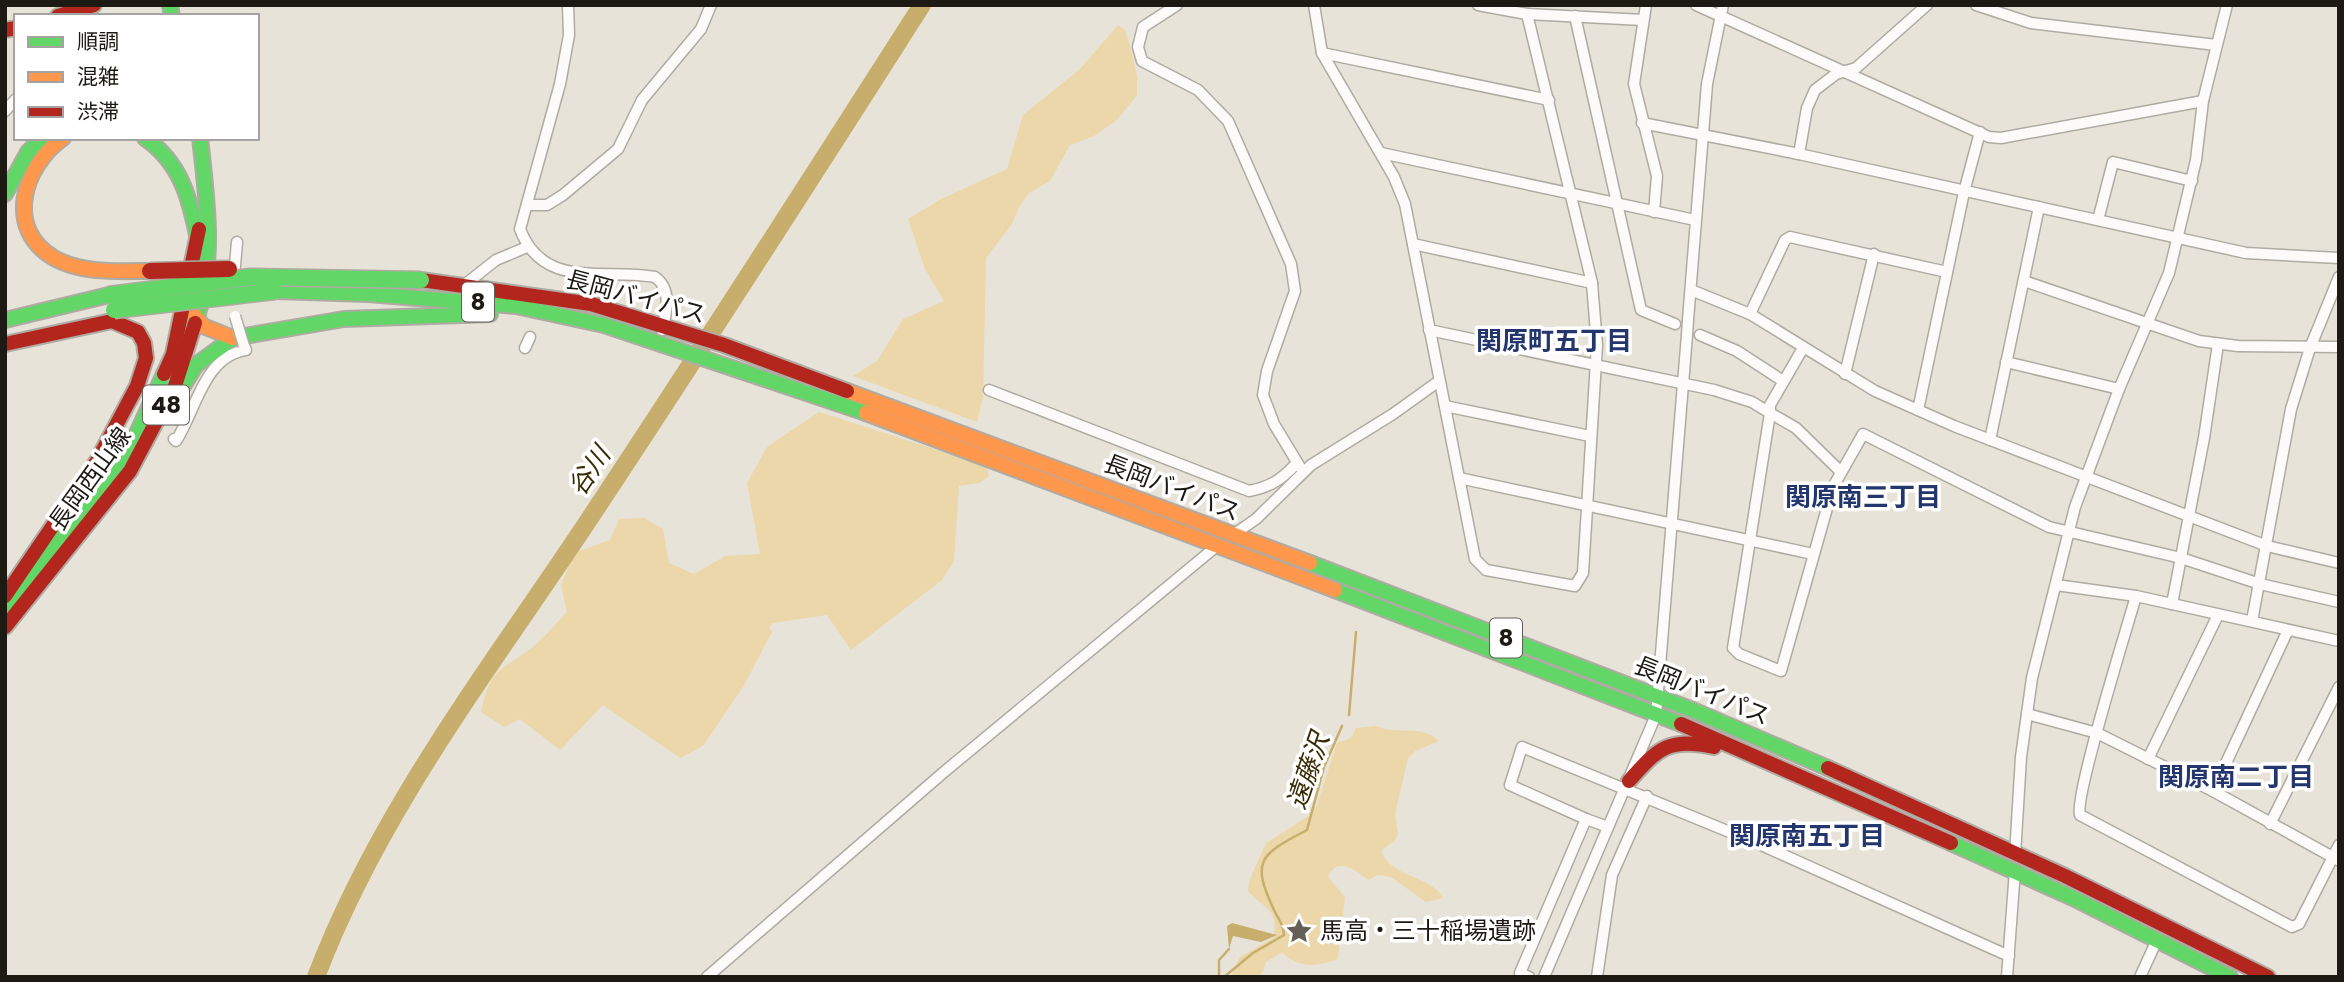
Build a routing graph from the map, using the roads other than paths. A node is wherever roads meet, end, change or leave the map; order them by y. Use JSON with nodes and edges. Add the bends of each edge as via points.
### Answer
{"nodes":[{"id":1,"x":94,"y":5,"type":"edge"},
{"id":2,"x":568,"y":5,"type":"edge"},
{"id":3,"x":711,"y":5,"type":"edge"},
{"id":4,"x":1177,"y":5,"type":"edge"},
{"id":5,"x":1314,"y":5,"type":"edge"},
{"id":6,"x":1478,"y":5,"type":"edge"},
{"id":7,"x":1646,"y":5,"type":"edge"},
{"id":8,"x":1696,"y":5,"type":"edge"},
{"id":9,"x":1927,"y":5,"type":"edge"},
{"id":10,"x":1976,"y":5,"type":"edge"},
{"id":11,"x":2227,"y":5,"type":"edge"},
{"id":12,"x":1722,"y":10,"type":"edge"},
{"id":13,"x":65,"y":14,"type":"edge"},
{"id":14,"x":1527,"y":14,"type":"junction"},
{"id":15,"x":1575,"y":16,"type":"junction"},
{"id":16,"x":1643,"y":20,"type":"junction"},
{"id":17,"x":2216,"y":45,"type":"junction"},
{"id":18,"x":1322,"y":53,"type":"junction"},
{"id":19,"x":1844,"y":71,"type":"junction"},
{"id":20,"x":1549,"y":100,"type":"junction"},
{"id":21,"x":2203,"y":101,"type":"junction"},
{"id":22,"x":1642,"y":123,"type":"junction"},
{"id":23,"x":1980,"y":132,"type":"junction"},
{"id":24,"x":1702,"y":135,"type":"junction"},
{"id":25,"x":40,"y":140,"type":"edge"},
{"id":26,"x":60,"y":140,"type":"edge"},
{"id":27,"x":147,"y":140,"type":"edge"},
{"id":28,"x":199,"y":140,"type":"edge"},
{"id":29,"x":199,"y":140,"type":"edge"},
{"id":30,"x":1381,"y":153,"type":"junction"},
{"id":31,"x":1799,"y":154,"type":"junction"},
{"id":32,"x":2192,"y":181,"type":"junction"},
{"id":33,"x":1964,"y":192,"type":"junction"},
{"id":34,"x":5,"y":194,"type":"edge"},
{"id":35,"x":1572,"y":194,"type":"junction"},
{"id":36,"x":527,"y":205,"type":"junction"},
{"id":37,"x":1618,"y":205,"type":"junction"},
{"id":38,"x":2039,"y":207,"type":"junction"},
{"id":39,"x":1654,"y":212,"type":"junction"},
{"id":40,"x":1695,"y":220,"type":"junction"},
{"id":41,"x":2098,"y":220,"type":"junction"},
{"id":42,"x":2178,"y":238,"type":"junction"},
{"id":43,"x":198,"y":240,"type":"junction"},
{"id":44,"x":237,"y":242,"type":"dead end"},
{"id":45,"x":1413,"y":244,"type":"junction"},
{"id":46,"x":527,"y":247,"type":"junction"},
{"id":47,"x":1874,"y":254,"type":"junction"},
{"id":48,"x":2339,"y":258,"type":"edge"},
{"id":49,"x":1947,"y":272,"type":"junction"},
{"id":50,"x":2339,"y":277,"type":"edge"},
{"id":51,"x":421,"y":281,"type":"junction"},
{"id":52,"x":2024,"y":281,"type":"junction"},
{"id":53,"x":1592,"y":283,"type":"junction"},
{"id":54,"x":464,"y":286,"type":"junction"},
{"id":55,"x":188,"y":287,"type":"junction"},
{"id":56,"x":1691,"y":290,"type":"junction"},
{"id":57,"x":111,"y":303,"type":"junction"},
{"id":58,"x":446,"y":307,"type":"junction"},
{"id":59,"x":1750,"y":314,"type":"junction"},
{"id":60,"x":196,"y":319,"type":"junction"},
{"id":61,"x":5,"y":320,"type":"edge"},
{"id":62,"x":1675,"y":324,"type":"dead end"},
{"id":63,"x":2148,"y":324,"type":"junction"},
{"id":64,"x":663,"y":328,"type":"junction"},
{"id":65,"x":432,"y":329,"type":"dead end"},
{"id":66,"x":1429,"y":330,"type":"junction"},
{"id":67,"x":5,"y":335,"type":"edge"},
{"id":68,"x":1700,"y":335,"type":"dead end"},
{"id":69,"x":530,"y":337,"type":"dead end"},
{"id":70,"x":679,"y":339,"type":"junction"},
{"id":71,"x":239,"y":342,"type":"junction"},
{"id":72,"x":5,"y":344,"type":"edge"},
{"id":73,"x":2218,"y":344,"type":"junction"},
{"id":74,"x":2339,"y":347,"type":"edge"},
{"id":75,"x":525,"y":348,"type":"dead end"},
{"id":76,"x":1803,"y":348,"type":"junction"},
{"id":77,"x":2310,"y":348,"type":"junction"},
{"id":78,"x":2006,"y":362,"type":"junction"},
{"id":79,"x":1596,"y":366,"type":"junction"},
{"id":80,"x":1845,"y":374,"type":"junction"},
{"id":81,"x":1439,"y":381,"type":"junction"},
{"id":82,"x":1783,"y":381,"type":"junction"},
{"id":83,"x":1683,"y":383,"type":"junction"},
{"id":84,"x":989,"y":390,"type":"dead end"},
{"id":85,"x":2119,"y":390,"type":"junction"},
{"id":86,"x":1445,"y":406,"type":"junction"},
{"id":87,"x":1918,"y":410,"type":"junction"},
{"id":88,"x":1770,"y":413,"type":"junction"},
{"id":89,"x":1590,"y":436,"type":"junction"},
{"id":90,"x":174,"y":439,"type":"dead end"},
{"id":91,"x":1990,"y":440,"type":"junction"},
{"id":92,"x":1299,"y":468,"type":"junction"},
{"id":93,"x":1840,"y":471,"type":"junction"},
{"id":94,"x":2085,"y":475,"type":"junction"},
{"id":95,"x":1459,"y":478,"type":"junction"},
{"id":96,"x":1586,"y":505,"type":"junction"},
{"id":97,"x":2188,"y":516,"type":"junction"},
{"id":98,"x":1672,"y":522,"type":"junction"},
{"id":99,"x":2070,"y":531,"type":"junction"},
{"id":100,"x":1232,"y":535,"type":"junction"},
{"id":101,"x":1749,"y":538,"type":"junction"},
{"id":102,"x":2267,"y":546,"type":"junction"},
{"id":103,"x":1216,"y":547,"type":"junction"},
{"id":104,"x":1814,"y":554,"type":"junction"},
{"id":105,"x":2181,"y":558,"type":"junction"},
{"id":106,"x":2339,"y":563,"type":"edge"},
{"id":107,"x":2260,"y":584,"type":"junction"},
{"id":108,"x":2056,"y":585,"type":"junction"},
{"id":109,"x":5,"y":596,"type":"edge"},
{"id":110,"x":2136,"y":596,"type":"junction"},
{"id":111,"x":2339,"y":602,"type":"edge"},
{"id":112,"x":2172,"y":604,"type":"junction"},
{"id":113,"x":5,"y":605,"type":"edge"},
{"id":114,"x":2218,"y":615,"type":"junction"},
{"id":115,"x":2252,"y":621,"type":"junction"},
{"id":116,"x":5,"y":627,"type":"edge"},
{"id":117,"x":2288,"y":630,"type":"junction"},
{"id":118,"x":2339,"y":641,"type":"edge"},
{"id":119,"x":2339,"y":687,"type":"edge"},
{"id":120,"x":1657,"y":706,"type":"junction"},
{"id":121,"x":2026,"y":714,"type":"junction"},
{"id":122,"x":2097,"y":733,"type":"junction"},
{"id":123,"x":2148,"y":759,"type":"junction"},
{"id":124,"x":1775,"y":764,"type":"junction"},
{"id":125,"x":1627,"y":785,"type":"junction"},
{"id":126,"x":2213,"y":791,"type":"junction"},
{"id":127,"x":1647,"y":796,"type":"junction"},
{"id":128,"x":1586,"y":818,"type":"junction"},
{"id":129,"x":2270,"y":824,"type":"junction"},
{"id":130,"x":1608,"y":827,"type":"junction"},
{"id":131,"x":2339,"y":845,"type":"edge"},
{"id":132,"x":2015,"y":855,"type":"junction"},
{"id":133,"x":2336,"y":858,"type":"edge"},
{"id":134,"x":2015,"y":872,"type":"junction"},
{"id":135,"x":2157,"y":940,"type":"junction"},
{"id":136,"x":2009,"y":956,"type":"junction"},
{"id":137,"x":706,"y":977,"type":"edge"},
{"id":138,"x":1528,"y":977,"type":"edge"},
{"id":139,"x":1544,"y":977,"type":"edge"},
{"id":140,"x":1597,"y":977,"type":"edge"},
{"id":141,"x":2007,"y":977,"type":"edge"},
{"id":142,"x":2140,"y":977,"type":"edge"},
{"id":143,"x":2230,"y":977,"type":"edge"},
{"id":144,"x":2268,"y":977,"type":"edge"}],
"edges":[{"from":1,"to":13,"type":"main road"},
{"from":2,"to":36,"type":"street","via":[[569,35],[560,84]]},
{"from":3,"to":36,"type":"street","via":[[701,29],[642,100],[618,149],[547,205]]},
{"from":4,"to":92,"type":"street","via":[[1143,27],[1138,47],[1142,61],[1198,90],[1228,121],[1291,264],[1294,291],[1263,395]]},
{"from":5,"to":18,"type":"street"},
{"from":6,"to":14,"type":"street"},
{"from":7,"to":16,"type":"street"},
{"from":8,"to":12,"type":"street"},
{"from":9,"to":19,"type":"street","via":[[1856,68]]},
{"from":10,"to":17,"type":"street","via":[[2031,23]]},
{"from":11,"to":17,"type":"street"},
{"from":12,"to":19,"type":"street"},
{"from":12,"to":24,"type":"street"},
{"from":14,"to":15,"type":"street"},
{"from":14,"to":20,"type":"street"},
{"from":15,"to":16,"type":"street"},
{"from":15,"to":37,"type":"street"},
{"from":16,"to":22,"type":"street","via":[[1634,84]]},
{"from":17,"to":21,"type":"street"},
{"from":18,"to":20,"type":"street"},
{"from":18,"to":30,"type":"street"},
{"from":19,"to":23,"type":"street"},
{"from":19,"to":31,"type":"street","via":[[1826,80],[1810,98]]},
{"from":20,"to":35,"type":"street"},
{"from":21,"to":23,"type":"street","via":[[2001,138]]},
{"from":21,"to":32,"type":"street"},
{"from":22,"to":24,"type":"street"},
{"from":22,"to":39,"type":"street","via":[[1657,176]]},
{"from":23,"to":33,"type":"street"},
{"from":24,"to":31,"type":"street"},
{"from":24,"to":40,"type":"street"},
{"from":25,"to":34,"type":"main road","via":[[28,152]]},
{"from":26,"to":51,"type":"main road","bridge":true,"via":[[44,153],[25,184],[22,206],[24,223],[36,245],[52,258],[78,268],[276,269],[383,274]]},
{"from":27,"to":43,"type":"main road","via":[[181,174]]},
{"from":28,"to":43,"type":"main road","number":"48"},
{"from":29,"to":60,"type":"main road","name":"長岡西山線","number":"48","via":[[210,228],[208,265]]},
{"from":30,"to":35,"type":"street"},
{"from":30,"to":45,"type":"street","via":[[1405,204]]},
{"from":31,"to":33,"type":"street"},
{"from":32,"to":41,"type":"street","via":[[2113,162]]},
{"from":32,"to":42,"type":"street"},
{"from":33,"to":38,"type":"street"},
{"from":33,"to":49,"type":"street"},
{"from":35,"to":37,"type":"street"},
{"from":35,"to":53,"type":"street"},
{"from":36,"to":46,"type":"street","via":[[520,229]]},
{"from":37,"to":39,"type":"street"},
{"from":37,"to":62,"type":"street","via":[[1641,310]]},
{"from":38,"to":41,"type":"street"},
{"from":38,"to":52,"type":"street"},
{"from":39,"to":40,"type":"street"},
{"from":40,"to":56,"type":"street"},
{"from":41,"to":42,"type":"street"},
{"from":42,"to":48,"type":"street","via":[[2271,257]]},
{"from":42,"to":63,"type":"street"},
{"from":43,"to":55,"type":"main road","number":"48"},
{"from":44,"to":71,"type":"street","bridge":true},
{"from":45,"to":53,"type":"street"},
{"from":45,"to":66,"type":"street"},
{"from":46,"to":54,"type":"street","via":[[496,260]]},
{"from":46,"to":64,"type":"street","via":[[538,260],[558,271],[655,277],[667,292]]},
{"from":47,"to":49,"type":"street"},
{"from":47,"to":59,"type":"street","via":[[1790,237]]},
{"from":47,"to":80,"type":"street"},
{"from":49,"to":87,"type":"street"},
{"from":50,"to":77,"type":"street"},
{"from":51,"to":54,"type":"main road","name":"長岡バイパス","number":"8"},
{"from":51,"to":57,"type":"main road","name":"長岡バイパス","number":"8","bridge":true,"via":[[250,277]]},
{"from":52,"to":63,"type":"street"},
{"from":52,"to":78,"type":"street"},
{"from":53,"to":79,"type":"street"},
{"from":54,"to":58,"type":"street"},
{"from":54,"to":64,"type":"main road","name":"長岡バイパス","number":"8","via":[[591,304]]},
{"from":55,"to":60,"type":"main road"},
{"from":55,"to":113,"type":"main road","number":"48","via":[[173,354],[135,438],[105,483]]},
{"from":56,"to":59,"type":"street"},
{"from":56,"to":83,"type":"street","bridge":true},
{"from":57,"to":58,"type":"main road","name":"長岡バイパス","number":"8","bridge":true,"via":[[275,291]]},
{"from":57,"to":61,"type":"main road","name":"長岡バイパス","number":"8"},
{"from":57,"to":67,"type":"main road","name":"長岡バイパス","number":"8"},
{"from":58,"to":65,"type":"street"},
{"from":58,"to":70,"type":"main road","name":"長岡バイパス","number":"8","via":[[604,325]]},
{"from":58,"to":71,"type":"main road","via":[[344,319]]},
{"from":59,"to":76,"type":"street"},
{"from":60,"to":71,"type":"main road","via":[[211,331]]},
{"from":60,"to":116,"type":"main road","name":"長岡西山線","number":"48","via":[[175,386],[130,471]]},
{"from":63,"to":73,"type":"street"},
{"from":63,"to":85,"type":"street"},
{"from":64,"to":70,"type":"main road","name":"長岡バイパス","number":"8"},
{"from":66,"to":79,"type":"street"},
{"from":66,"to":81,"type":"street"},
{"from":68,"to":82,"type":"street","via":[[1737,351]]},
{"from":69,"to":75,"type":"street"},
{"from":70,"to":100,"type":"main road","name":"長岡バイパス","number":"8","via":[[724,345]]},
{"from":70,"to":103,"type":"main road","name":"長岡バイパス","number":"8","via":[[717,361],[923,432]]},
{"from":71,"to":90,"type":"street","via":[[246,350],[224,356],[214,365],[188,422]]},
{"from":71,"to":116,"type":"main road","number":"48","via":[[196,365],[128,488]]},
{"from":72,"to":109,"type":"main road","via":[[112,321],[137,329],[146,350],[135,392],[87,480]]},
{"from":73,"to":77,"type":"street"},
{"from":73,"to":97,"type":"street"},
{"from":74,"to":77,"type":"street"},
{"from":76,"to":80,"type":"street"},
{"from":76,"to":82,"type":"street"},
{"from":77,"to":102,"type":"street","via":[[2291,409]]},
{"from":78,"to":85,"type":"street"},
{"from":78,"to":91,"type":"street"},
{"from":79,"to":83,"type":"street"},
{"from":79,"to":89,"type":"street"},
{"from":80,"to":87,"type":"street"},
{"from":81,"to":86,"type":"street"},
{"from":81,"to":92,"type":"street"},
{"from":82,"to":88,"type":"street"},
{"from":83,"to":88,"type":"street","via":[[1735,396]]},
{"from":83,"to":98,"type":"street"},
{"from":84,"to":92,"type":"street","via":[[1249,491],[1267,488]]},
{"from":85,"to":94,"type":"street"},
{"from":86,"to":89,"type":"street"},
{"from":86,"to":95,"type":"street"},
{"from":87,"to":91,"type":"street"},
{"from":88,"to":93,"type":"street","via":[[1796,428]]},
{"from":88,"to":101,"type":"street"},
{"from":89,"to":96,"type":"street"},
{"from":91,"to":94,"type":"street"},
{"from":92,"to":100,"type":"street","via":[[1256,519]]},
{"from":93,"to":99,"type":"street","via":[[1863,434],[2049,527]]},
{"from":93,"to":104,"type":"street"},
{"from":94,"to":97,"type":"street"},
{"from":94,"to":99,"type":"street"},
{"from":95,"to":96,"type":"street"},
{"from":95,"to":96,"type":"street","via":[[1475,559],[1486,570],[1575,586],[1583,573]]},
{"from":96,"to":98,"type":"street"},
{"from":97,"to":102,"type":"street"},
{"from":97,"to":105,"type":"street"},
{"from":98,"to":101,"type":"street"},
{"from":98,"to":120,"type":"street"},
{"from":99,"to":105,"type":"street"},
{"from":99,"to":108,"type":"street"},
{"from":100,"to":103,"type":"street"},
{"from":100,"to":120,"type":"main road","name":"長岡バイパス","number":"8"},
{"from":101,"to":104,"type":"street"},
{"from":101,"to":104,"type":"street","via":[[1733,648],[1781,671]]},
{"from":102,"to":106,"type":"street"},
{"from":102,"to":107,"type":"street"},
{"from":103,"to":120,"type":"main road","name":"長岡バイパス","number":"8"},
{"from":103,"to":137,"type":"street"},
{"from":105,"to":107,"type":"street"},
{"from":105,"to":112,"type":"street"},
{"from":107,"to":111,"type":"street"},
{"from":107,"to":115,"type":"street"},
{"from":108,"to":110,"type":"street"},
{"from":108,"to":121,"type":"street"},
{"from":110,"to":112,"type":"street"},
{"from":110,"to":122,"type":"street"},
{"from":112,"to":114,"type":"street"},
{"from":114,"to":115,"type":"street"},
{"from":114,"to":123,"type":"street"},
{"from":115,"to":117,"type":"street"},
{"from":117,"to":118,"type":"street"},
{"from":117,"to":126,"type":"street"},
{"from":119,"to":129,"type":"street"},
{"from":120,"to":124,"type":"main road","name":"長岡バイパス","number":"8"},
{"from":120,"to":125,"type":"street"},
{"from":120,"to":132,"type":"main road","name":"長岡バイパス","number":"8","via":[[1874,788]]},
{"from":121,"to":122,"type":"street"},
{"from":121,"to":132,"type":"street"},
{"from":122,"to":123,"type":"street"},
{"from":122,"to":133,"type":"street","via":[[2078,808],[2080,816],[2257,909],[2292,927],[2300,924]]},
{"from":123,"to":126,"type":"street"},
{"from":124,"to":125,"type":"main road","via":[[1677,741],[1662,746]]},
{"from":124,"to":134,"type":"main road","name":"長岡バイパス","number":"8"},
{"from":125,"to":127,"type":"street"},
{"from":125,"to":128,"type":"street","via":[[1522,747],[1510,785]]},
{"from":125,"to":130,"type":"street"},
{"from":126,"to":129,"type":"street"},
{"from":127,"to":136,"type":"street"},
{"from":127,"to":140,"type":"street","via":[[1612,875]]},
{"from":128,"to":130,"type":"street"},
{"from":128,"to":138,"type":"street","via":[[1520,973]]},
{"from":129,"to":133,"type":"street"},
{"from":130,"to":139,"type":"street"},
{"from":131,"to":133,"type":"street"},
{"from":132,"to":134,"type":"street"},
{"from":132,"to":144,"type":"main road","name":"長岡バイパス","number":"8"},
{"from":134,"to":135,"type":"main road","name":"長岡バイパス","number":"8"},
{"from":134,"to":136,"type":"street"},
{"from":135,"to":142,"type":"street"},
{"from":135,"to":143,"type":"main road","name":"長岡バイパス","number":"8"},
{"from":136,"to":141,"type":"street"}]}
